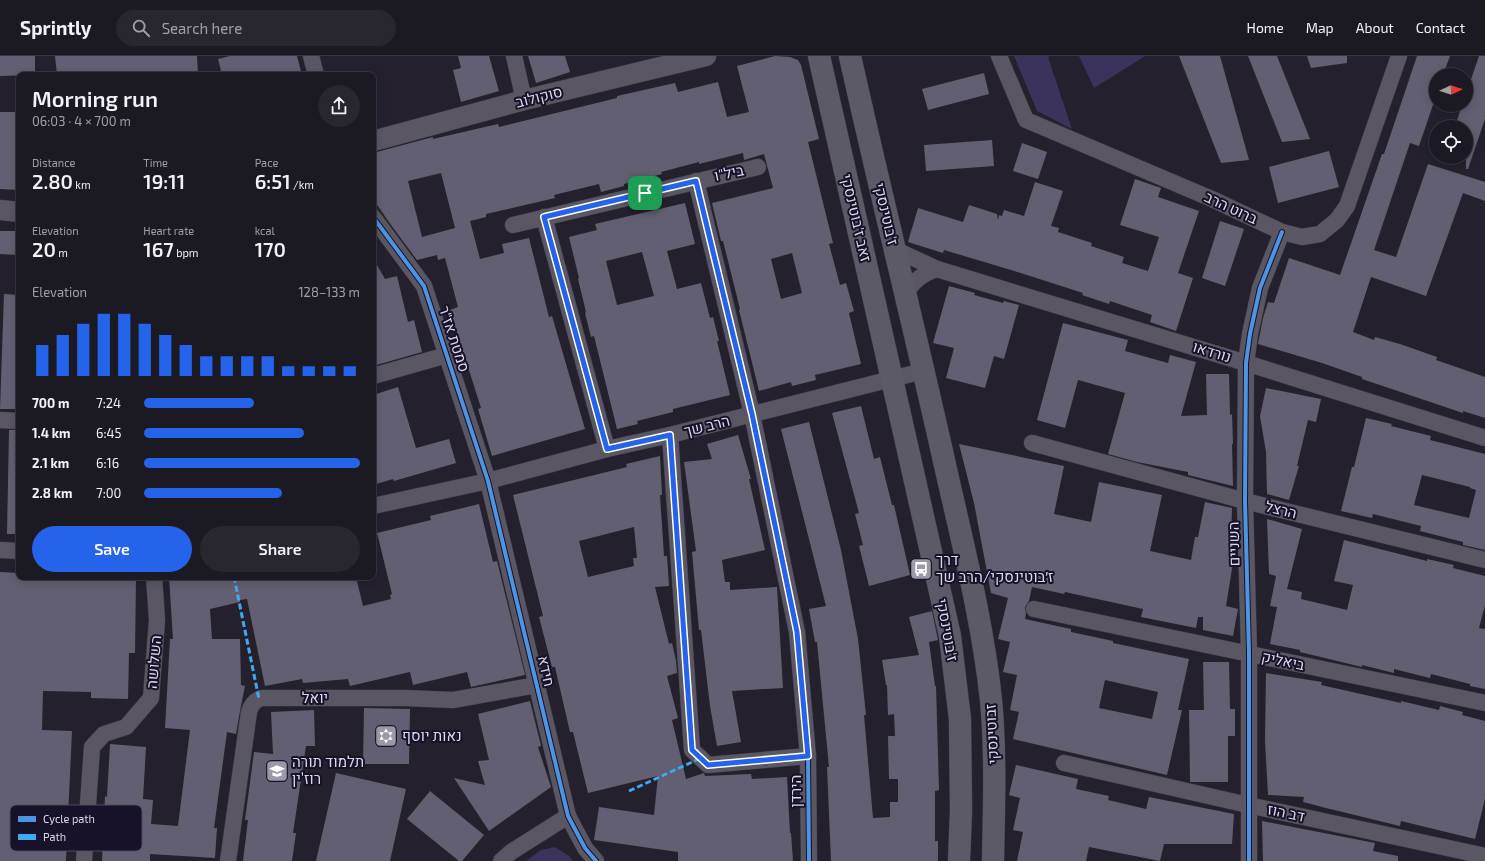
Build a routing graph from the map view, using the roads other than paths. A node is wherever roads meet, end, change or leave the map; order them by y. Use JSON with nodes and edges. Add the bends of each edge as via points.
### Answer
{"nodes":[{"id":1,"x":312,"y":56,"type":"edge"},
{"id":2,"x":514,"y":56,"type":"edge"},
{"id":3,"x":706,"y":56,"type":"edge"},
{"id":4,"x":819,"y":56,"type":"edge"},
{"id":5,"x":850,"y":56,"type":"edge"},
{"id":6,"x":999,"y":56,"type":"edge"},
{"id":7,"x":1399,"y":56,"type":"edge"},
{"id":8,"x":315,"y":72,"type":"edge"},
{"id":9,"x":524,"y":100,"type":"junction"},
{"id":10,"x":376,"y":140,"type":"edge"},
{"id":11,"x":758,"y":167,"type":"dead end"},
{"id":12,"x":696,"y":181,"type":"junction"},
{"id":13,"x":0,"y":210,"type":"edge"},
{"id":14,"x":16,"y":212,"type":"edge"},
{"id":15,"x":544,"y":217,"type":"junction"},
{"id":16,"x":376,"y":221,"type":"edge"},
{"id":17,"x":513,"y":225,"type":"dead end"},
{"id":18,"x":1282,"y":232,"type":"junction"},
{"id":19,"x":894,"y":249,"type":"junction"},
{"id":20,"x":937,"y":269,"type":"junction"},
{"id":21,"x":905,"y":295,"type":"junction"},
{"id":22,"x":447,"y":355,"type":"junction"},
{"id":23,"x":1246,"y":363,"type":"junction"},
{"id":24,"x":923,"y":372,"type":"junction"},
{"id":25,"x":376,"y":375,"type":"edge"},
{"id":26,"x":892,"y":380,"type":"junction"},
{"id":27,"x":752,"y":414,"type":"junction"},
{"id":28,"x":0,"y":420,"type":"edge"},
{"id":29,"x":16,"y":421,"type":"edge"},
{"id":30,"x":670,"y":435,"type":"junction"},
{"id":31,"x":1485,"y":438,"type":"edge"},
{"id":32,"x":1032,"y":443,"type":"dead end"},
{"id":33,"x":607,"y":449,"type":"junction"},
{"id":34,"x":488,"y":480,"type":"junction"},
{"id":35,"x":1246,"y":501,"type":"junction"},
{"id":36,"x":376,"y":505,"type":"edge"},
{"id":37,"x":0,"y":550,"type":"edge"},
{"id":38,"x":16,"y":550,"type":"edge"},
{"id":39,"x":1485,"y":560,"type":"edge"},
{"id":40,"x":154,"y":580,"type":"edge"},
{"id":41,"x":1034,"y":609,"type":"dead end"},
{"id":42,"x":1249,"y":653,"type":"junction"},
{"id":43,"x":537,"y":685,"type":"junction"},
{"id":44,"x":1485,"y":703,"type":"edge"},
{"id":45,"x":808,"y":756,"type":"junction"},
{"id":46,"x":1064,"y":763,"type":"dead end"},
{"id":47,"x":88,"y":805,"type":"edge"},
{"id":48,"x":1248,"y":805,"type":"junction"},
{"id":49,"x":568,"y":816,"type":"junction"},
{"id":50,"x":85,"y":851,"type":"edge"},
{"id":51,"x":1485,"y":856,"type":"edge"},
{"id":52,"x":84,"y":861,"type":"edge"},
{"id":53,"x":228,"y":861,"type":"edge"},
{"id":54,"x":501,"y":861,"type":"edge"},
{"id":55,"x":596,"y":861,"type":"edge"},
{"id":56,"x":809,"y":861,"type":"edge"},
{"id":57,"x":959,"y":861,"type":"edge"},
{"id":58,"x":993,"y":861,"type":"edge"},
{"id":59,"x":1248,"y":861,"type":"edge"}],
"edges":[{"from":1,"to":8,"type":"street"},
{"from":2,"to":9,"type":"street"},
{"from":3,"to":9,"type":"street","name":"סוקולוב"},
{"from":4,"to":26,"type":"main road","name":"זאב ז'בוטינסקי"},
{"from":5,"to":19,"type":"main road","name":"ז'בוטינסקי"},
{"from":6,"to":18,"type":"street","name":"ברוט הרב","via":[[1026,120],[1212,199]]},
{"from":7,"to":18,"type":"street","name":"ברוט הרב","via":[[1347,206],[1337,220],[1320,234],[1302,237]]},
{"from":9,"to":10,"type":"street","name":"סוקולוב"},
{"from":11,"to":12,"type":"street","name":"ביל\"ו"},
{"from":12,"to":15,"type":"street","name":"ביל\"ו"},
{"from":12,"to":27,"type":"street","name":"הירדן"},
{"from":13,"to":14,"type":"street"},
{"from":15,"to":17,"type":"street","name":"ביל\"ו"},
{"from":15,"to":33,"type":"street"},
{"from":16,"to":22,"type":"street","name":"סמטת אז\"ר","via":[[424,286]]},
{"from":18,"to":23,"type":"street","name":"השניים","via":[[1260,288]]},
{"from":19,"to":20,"type":"street","name":"נורדאו"},
{"from":19,"to":21,"type":"main road","name":"ז'בוטינסקי"},
{"from":20,"to":21,"type":"street","via":[[918,278]]},
{"from":20,"to":23,"type":"street","name":"נורדאו"},
{"from":21,"to":24,"type":"main road","name":"ז'בוטינסקי"},
{"from":22,"to":25,"type":"street"},
{"from":22,"to":34,"type":"street","name":"סמטת אז\"ר"},
{"from":23,"to":31,"type":"street","name":"נורדאו"},
{"from":23,"to":35,"type":"street","name":"השניים"},
{"from":24,"to":26,"type":"street","name":"הרב שך"},
{"from":24,"to":58,"type":"main road","name":"זבוטינסקי","via":[[984,649],[991,702]]},
{"from":26,"to":27,"type":"street","name":"הרב שך"},
{"from":26,"to":57,"type":"main road","name":"ז'בוטינסקי","via":[[950,636],[960,720]]},
{"from":27,"to":30,"type":"street","name":"הרב שך"},
{"from":27,"to":45,"type":"street","name":"הירדן","via":[[797,632]]},
{"from":28,"to":29,"type":"street"},
{"from":30,"to":33,"type":"street","name":"הרב שך"},
{"from":30,"to":45,"type":"street","via":[[692,750],[708,765]]},
{"from":32,"to":35,"type":"street","name":"הרצל"},
{"from":33,"to":34,"type":"street","name":"הרב שך"},
{"from":34,"to":36,"type":"street","name":"הרב שך"},
{"from":34,"to":43,"type":"street","name":"חידא"},
{"from":35,"to":39,"type":"street","name":"הרצל"},
{"from":35,"to":42,"type":"street","name":"השניים"},
{"from":37,"to":38,"type":"street"},
{"from":40,"to":47,"type":"street","name":"השלושה","via":[[157,620],[151,698],[126,727],[104,734],[92,748]]},
{"from":41,"to":42,"type":"street","name":"ביאליק"},
{"from":42,"to":44,"type":"street","name":"ביאליק"},
{"from":42,"to":48,"type":"street","name":"השניים"},
{"from":43,"to":49,"type":"street","name":"חידא"},
{"from":43,"to":53,"type":"street","name":"יואל","via":[[453,700],[261,698],[251,706],[249,712]]},
{"from":45,"to":56,"type":"street","name":"הירדן"},
{"from":46,"to":48,"type":"street","name":"דב הוז"},
{"from":48,"to":51,"type":"street","name":"דב הוז"},
{"from":48,"to":59,"type":"street","name":"השניים"},
{"from":49,"to":54,"type":"street"},
{"from":49,"to":55,"type":"street","name":"חידא","via":[[585,848]]},
{"from":50,"to":52,"type":"street","name":"השלושה"}]}
